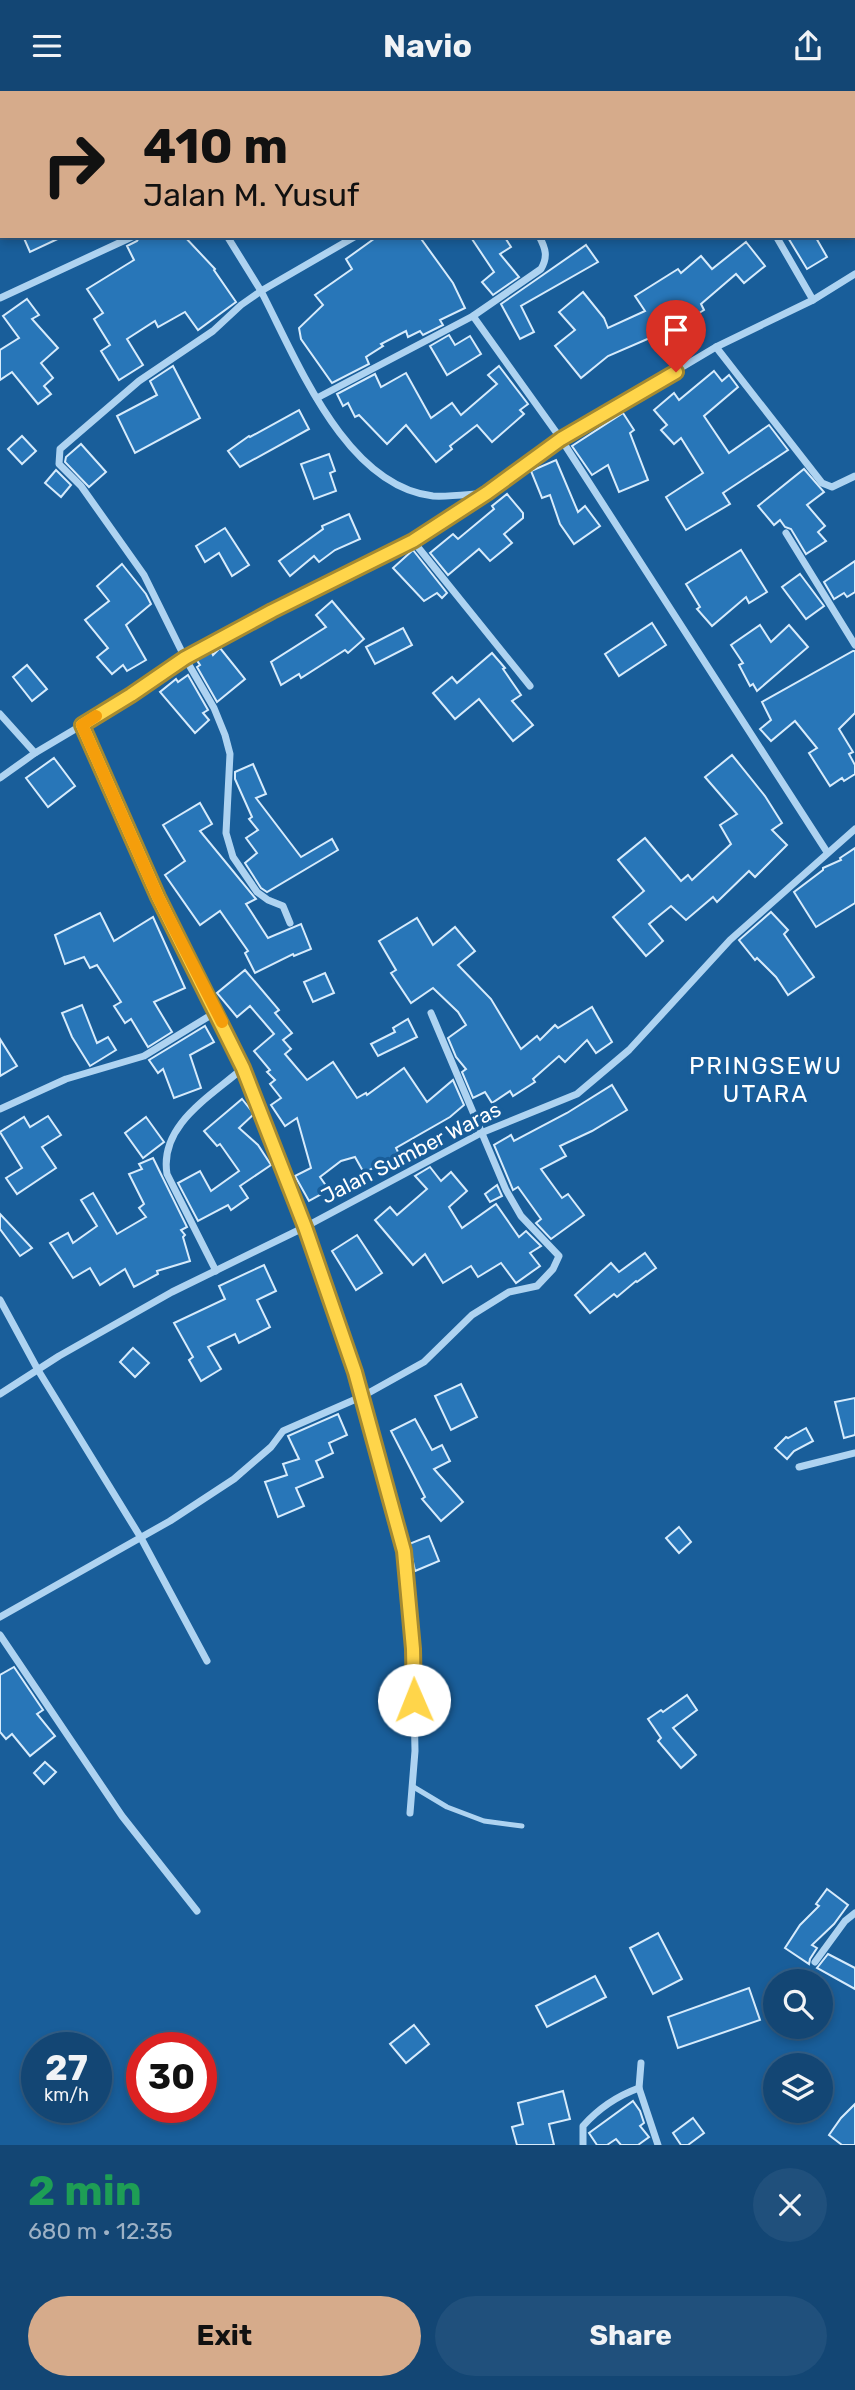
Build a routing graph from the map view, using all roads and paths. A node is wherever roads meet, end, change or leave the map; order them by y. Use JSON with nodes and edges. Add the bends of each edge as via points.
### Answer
{"nodes":[{"id":1,"x":130,"y":238,"type":"edge"},
{"id":2,"x":228,"y":238,"type":"edge"},
{"id":3,"x":353,"y":238,"type":"edge"},
{"id":4,"x":540,"y":238,"type":"edge"},
{"id":5,"x":777,"y":238,"type":"edge"},
{"id":6,"x":855,"y":274,"type":"edge"},
{"id":7,"x":261,"y":291,"type":"junction"},
{"id":8,"x":0,"y":298,"type":"edge"},
{"id":9,"x":813,"y":300,"type":"junction"},
{"id":10,"x":473,"y":316,"type":"junction"},
{"id":11,"x":716,"y":347,"type":"junction"},
{"id":12,"x":317,"y":398,"type":"junction"},
{"id":13,"x":561,"y":439,"type":"junction"},
{"id":14,"x":855,"y":476,"type":"edge"},
{"id":15,"x":487,"y":493,"type":"junction"},
{"id":16,"x":786,"y":533,"type":"dead end"},
{"id":17,"x":413,"y":541,"type":"junction"},
{"id":18,"x":855,"y":645,"type":"edge"},
{"id":19,"x":185,"y":658,"type":"junction"},
{"id":20,"x":530,"y":686,"type":"dead end"},
{"id":21,"x":0,"y":714,"type":"edge"},
{"id":22,"x":82,"y":725,"type":"junction"},
{"id":23,"x":35,"y":753,"type":"junction"},
{"id":24,"x":0,"y":778,"type":"edge"},
{"id":25,"x":855,"y":829,"type":"edge"},
{"id":26,"x":827,"y":852,"type":"junction"},
{"id":27,"x":290,"y":923,"type":"dead end"},
{"id":28,"x":216,"y":1012,"type":"junction"},
{"id":29,"x":431,"y":1013,"type":"dead end"},
{"id":30,"x":243,"y":1068,"type":"junction"},
{"id":31,"x":0,"y":1109,"type":"edge"},
{"id":32,"x":481,"y":1133,"type":"junction"},
{"id":33,"x":305,"y":1227,"type":"junction"},
{"id":34,"x":216,"y":1271,"type":"junction"},
{"id":35,"x":0,"y":1300,"type":"edge"},
{"id":36,"x":38,"y":1370,"type":"junction"},
{"id":37,"x":0,"y":1394,"type":"edge"},
{"id":38,"x":363,"y":1397,"type":"junction"},
{"id":39,"x":855,"y":1453,"type":"edge"},
{"id":40,"x":799,"y":1467,"type":"dead end"},
{"id":41,"x":141,"y":1538,"type":"junction"},
{"id":42,"x":0,"y":1617,"type":"edge"},
{"id":43,"x":0,"y":1635,"type":"edge"},
{"id":44,"x":207,"y":1661,"type":"dead end"},
{"id":45,"x":412,"y":1786,"type":"junction"},
{"id":46,"x":410,"y":1813,"type":"dead end"},
{"id":47,"x":522,"y":1826,"type":"dead end"},
{"id":48,"x":197,"y":1911,"type":"dead end"},
{"id":49,"x":855,"y":1913,"type":"edge"},
{"id":50,"x":816,"y":1962,"type":"dead end"},
{"id":51,"x":641,"y":2063,"type":"dead end"},
{"id":52,"x":639,"y":2088,"type":"junction"},
{"id":53,"x":583,"y":2145,"type":"edge"},
{"id":54,"x":658,"y":2145,"type":"edge"}],
"edges":[{"from":1,"to":8,"type":"street"},
{"from":2,"to":7,"type":"street"},
{"from":3,"to":7,"type":"street"},
{"from":4,"to":10,"type":"street","via":[[546,252],[541,269]]},
{"from":5,"to":9,"type":"street"},
{"from":6,"to":9,"type":"street"},
{"from":7,"to":12,"type":"street"},
{"from":7,"to":19,"type":"street","via":[[213,331],[139,381],[60,449],[58,458],[144,575]]},
{"from":9,"to":11,"type":"street"},
{"from":10,"to":12,"type":"street"},
{"from":10,"to":13,"type":"street"},
{"from":11,"to":13,"type":"street"},
{"from":11,"to":14,"type":"street","via":[[822,483],[832,487]]},
{"from":12,"to":15,"type":"street","via":[[347,444],[382,477],[434,496]]},
{"from":13,"to":15,"type":"street"},
{"from":13,"to":26,"type":"street"},
{"from":15,"to":17,"type":"street"},
{"from":16,"to":18,"type":"street"},
{"from":17,"to":19,"type":"street"},
{"from":17,"to":20,"type":"street"},
{"from":19,"to":22,"type":"street"},
{"from":19,"to":27,"type":"street","via":[[214,708],[228,745],[226,833],[233,857],[257,892],[283,905]]},
{"from":21,"to":23,"type":"street"},
{"from":22,"to":23,"type":"street"},
{"from":22,"to":28,"type":"street","via":[[158,897]]},
{"from":23,"to":24,"type":"street"},
{"from":25,"to":26,"type":"street","name":"Jalan Sumber Waras"},
{"from":26,"to":32,"type":"street","name":"Jalan Sumber Waras","via":[[730,940],[629,1050],[577,1094]]},
{"from":28,"to":30,"type":"street"},
{"from":28,"to":31,"type":"street","via":[[144,1056],[66,1079]]},
{"from":29,"to":32,"type":"street"},
{"from":30,"to":33,"type":"street"},
{"from":30,"to":34,"type":"street","via":[[176,1127],[164,1159],[167,1174]]},
{"from":32,"to":33,"type":"street","name":"Jalan Sumber Waras"},
{"from":32,"to":38,"type":"street","via":[[521,1216],[559,1256],[537,1286],[509,1292],[472,1315],[424,1362]]},
{"from":33,"to":34,"type":"street","name":"Jalan Sumber Waras"},
{"from":33,"to":38,"type":"street"},
{"from":34,"to":36,"type":"street","name":"Jalan Sumber Waras"},
{"from":35,"to":36,"type":"street"},
{"from":36,"to":37,"type":"street","name":"Jalan Sumber Waras"},
{"from":36,"to":41,"type":"street"},
{"from":38,"to":41,"type":"street","via":[[283,1431],[234,1479]]},
{"from":38,"to":45,"type":"street","via":[[404,1551],[413,1649]]},
{"from":39,"to":40,"type":"street"},
{"from":41,"to":42,"type":"street"},
{"from":41,"to":44,"type":"street"},
{"from":43,"to":48,"type":"street","via":[[122,1816]]},
{"from":45,"to":46,"type":"street"},
{"from":45,"to":47,"type":"lane","via":[[447,1807],[484,1821]]},
{"from":49,"to":50,"type":"street"},
{"from":51,"to":52,"type":"street"},
{"from":52,"to":53,"type":"street","via":[[620,2095],[591,2117],[583,2126]]},
{"from":52,"to":54,"type":"street"}]}
